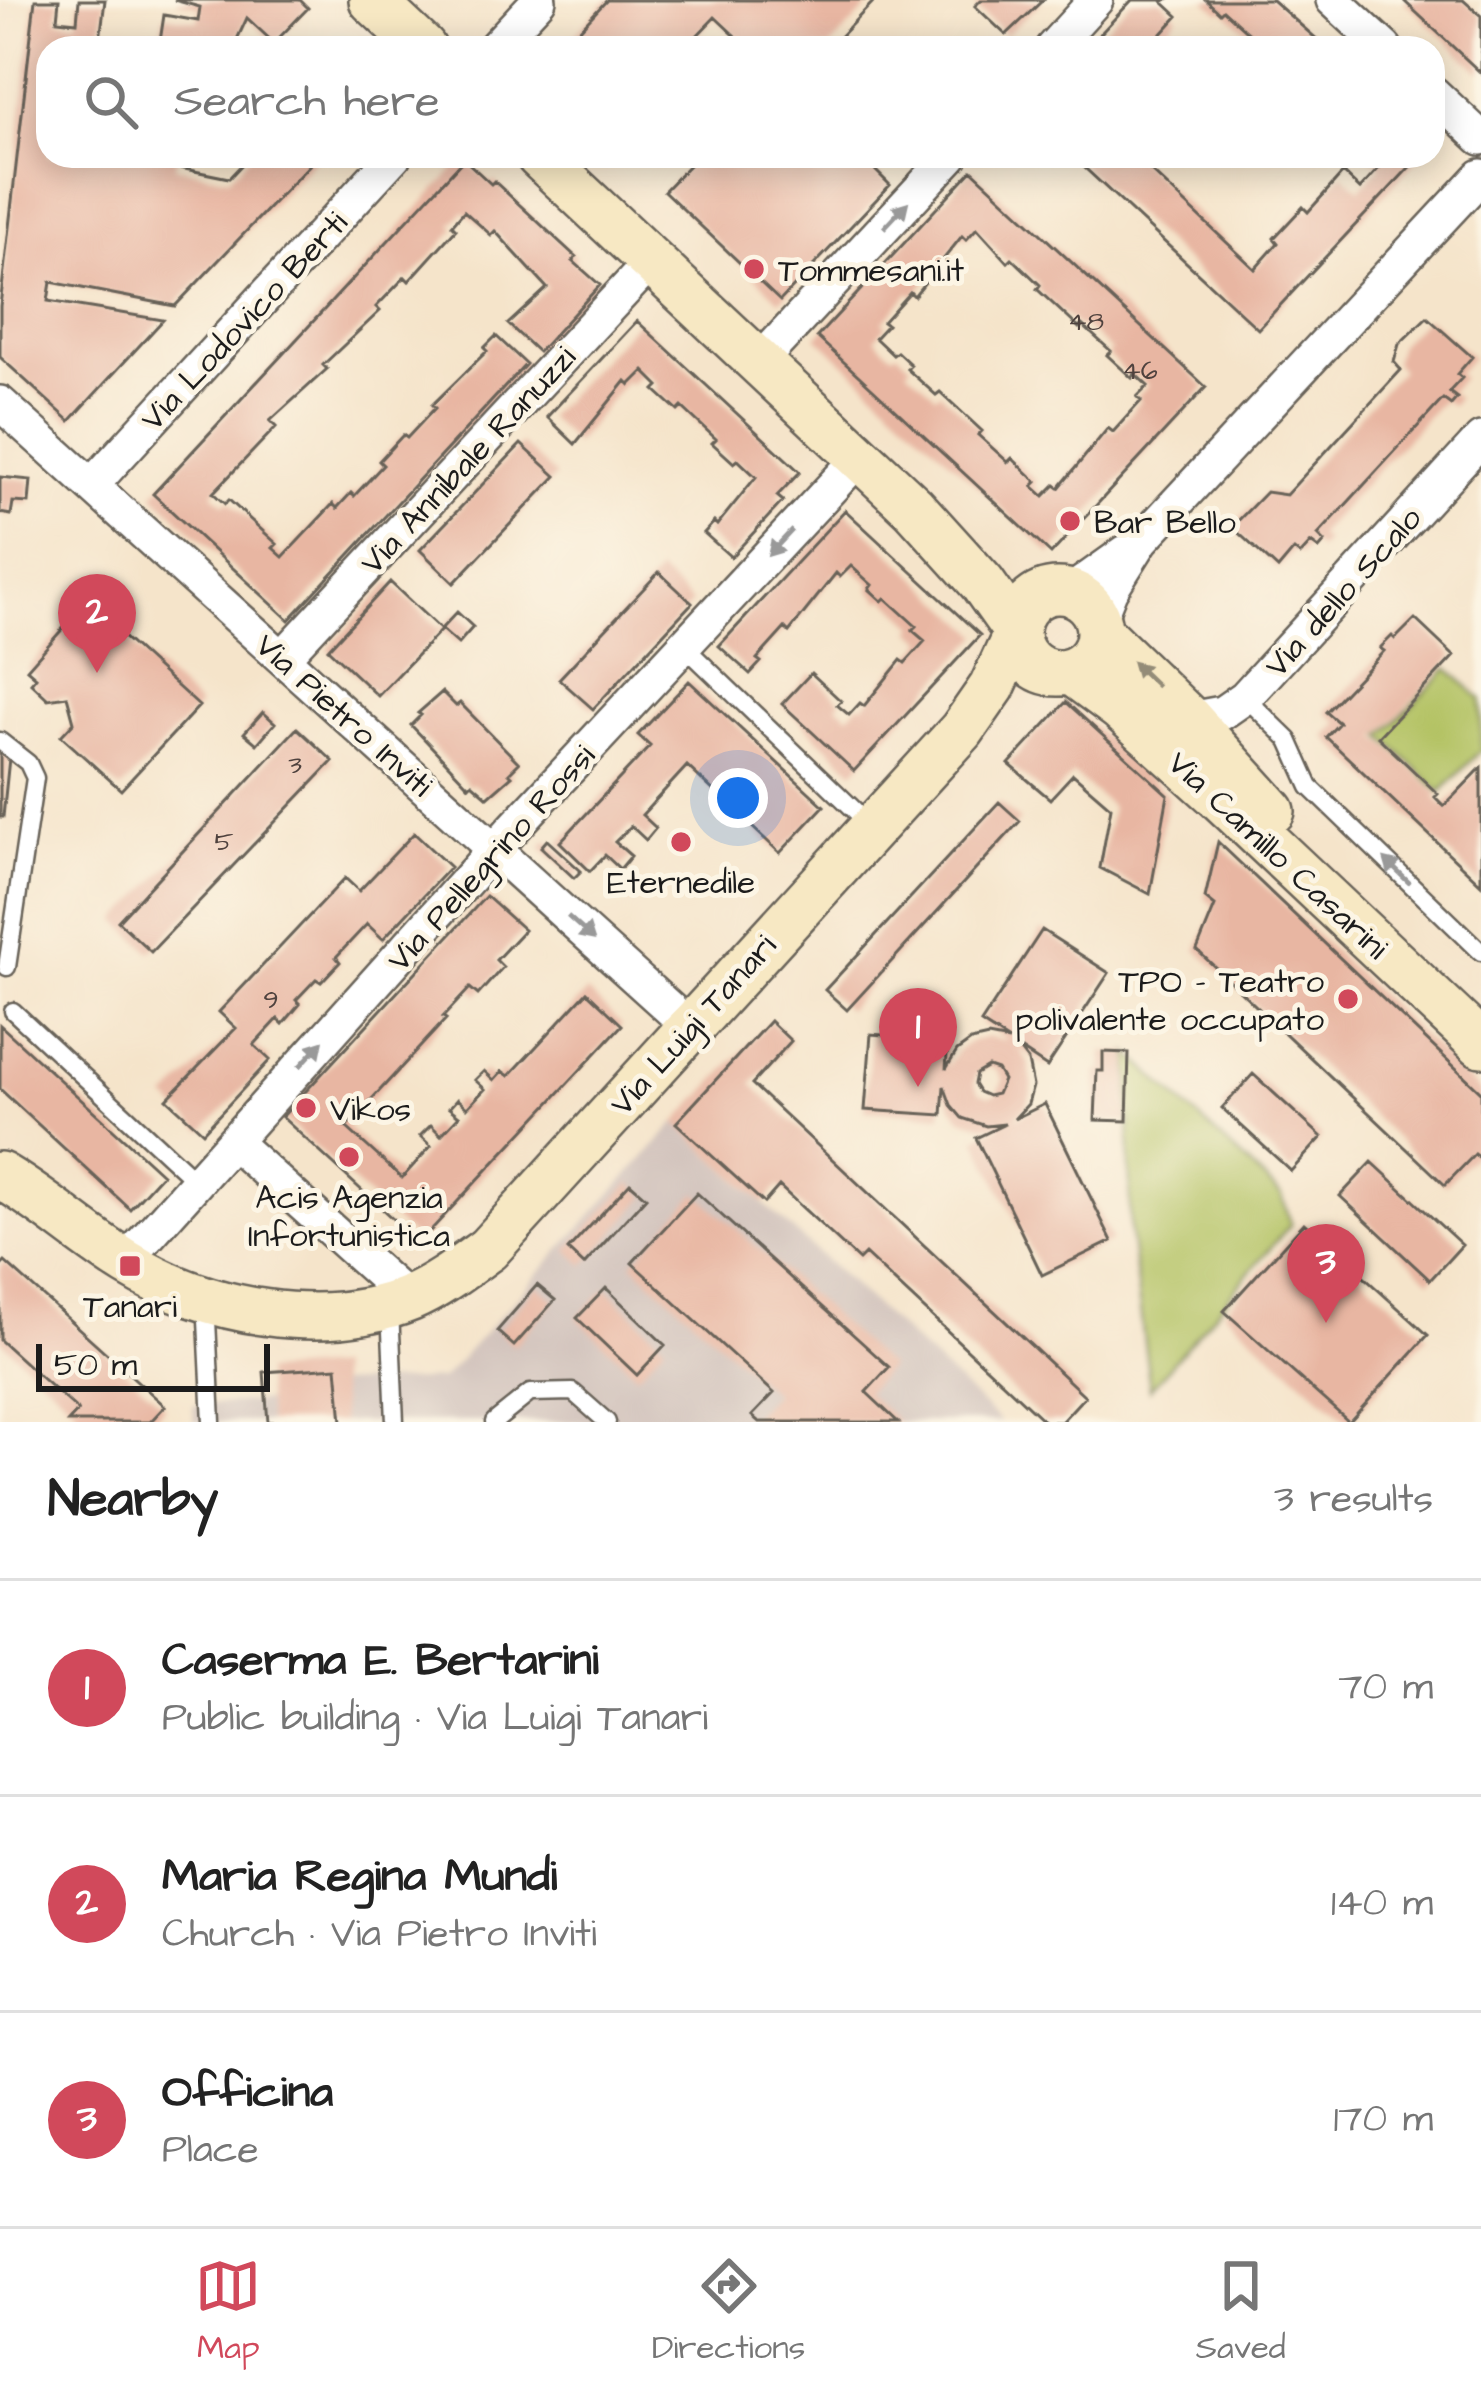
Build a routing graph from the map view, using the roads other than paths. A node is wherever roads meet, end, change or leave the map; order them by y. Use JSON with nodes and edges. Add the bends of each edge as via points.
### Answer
{"nodes":[{"id":1,"x":372,"y":0,"type":"edge"},
{"id":2,"x":538,"y":0,"type":"edge"},
{"id":3,"x":1096,"y":0,"type":"edge"},
{"id":4,"x":1334,"y":0,"type":"edge"},
{"id":5,"x":410,"y":36,"type":"edge"},
{"id":6,"x":505,"y":36,"type":"edge"},
{"id":7,"x":1063,"y":36,"type":"edge"},
{"id":8,"x":1372,"y":36,"type":"edge"},
{"id":9,"x":1445,"y":104,"type":"edge"},
{"id":10,"x":1481,"y":138,"type":"edge"},
{"id":11,"x":383,"y":168,"type":"edge"},
{"id":12,"x":552,"y":168,"type":"edge"},
{"id":13,"x":940,"y":168,"type":"edge"},
{"id":14,"x":1481,"y":176,"type":"edge"},
{"id":15,"x":651,"y":262,"type":"junction"},
{"id":16,"x":759,"y":362,"type":"junction"},
{"id":17,"x":1,"y":413,"type":"edge"},
{"id":18,"x":1481,"y":439,"type":"edge"},
{"id":19,"x":860,"y":457,"type":"junction"},
{"id":20,"x":92,"y":484,"type":"junction"},
{"id":21,"x":1056,"y":618,"type":"junction"},
{"id":22,"x":684,"y":646,"type":"junction"},
{"id":23,"x":283,"y":657,"type":"junction"},
{"id":24,"x":1060,"y":672,"type":"junction"},
{"id":25,"x":1245,"y":697,"type":"junction"},
{"id":26,"x":1189,"y":719,"type":"junction"},
{"id":27,"x":962,"y":730,"type":"junction"},
{"id":28,"x":0,"y":741,"type":"edge"},
{"id":29,"x":873,"y":827,"type":"junction"},
{"id":30,"x":495,"y":849,"type":"junction"},
{"id":31,"x":1481,"y":952,"type":"edge"},
{"id":32,"x":7,"y":967,"type":"dead end"},
{"id":33,"x":13,"y":1011,"type":"dead end"},
{"id":34,"x":1481,"y":1015,"type":"edge"},
{"id":35,"x":689,"y":1026,"type":"junction"},
{"id":36,"x":1481,"y":1044,"type":"edge"},
{"id":37,"x":0,"y":1138,"type":"edge"},
{"id":38,"x":233,"y":1142,"type":"junction"},
{"id":39,"x":0,"y":1175,"type":"edge"},
{"id":40,"x":197,"y":1182,"type":"junction"},
{"id":41,"x":69,"y":1225,"type":"junction"},
{"id":42,"x":125,"y":1262,"type":"junction"},
{"id":43,"x":206,"y":1299,"type":"junction"},
{"id":44,"x":399,"y":1302,"type":"junction"},
{"id":45,"x":212,"y":1422,"type":"edge"},
{"id":46,"x":395,"y":1422,"type":"edge"},
{"id":47,"x":494,"y":1422,"type":"edge"},
{"id":48,"x":607,"y":1422,"type":"edge"}],
"edges":[{"from":1,"to":5,"type":"street"},
{"from":2,"to":6,"type":"street"},
{"from":3,"to":7,"type":"street"},
{"from":4,"to":8,"type":"street"},
{"from":9,"to":10,"type":"street"},
{"from":11,"to":20,"type":"street","name":"Via Lodovico Berti"},
{"from":12,"to":15,"type":"street","name":"Via Camillo Casarini"},
{"from":16,"to":13,"type":"street","one_way":true},
{"from":14,"to":21,"type":"street","name":"Via Luigi Tanari","via":[[1142,540],[1110,591]]},
{"from":15,"to":16,"type":"street","name":"Via Camillo Casarini"},
{"from":15,"to":23,"type":"street","name":"Via Annibale Ranuzzi"},
{"from":16,"to":19,"type":"street","name":"Via Camillo Casarini"},
{"from":17,"to":20,"type":"street","name":"Via Pietro Inviti"},
{"from":18,"to":25,"type":"street","name":"Via dello Scalo"},
{"from":19,"to":21,"type":"street","name":"Via Camillo Casarini","via":[[982,583]]},
{"from":19,"to":22,"type":"street","name":"Via Pellegrino Rossi","one_way":true},
{"from":20,"to":23,"type":"street","name":"Via Pietro Inviti"},
{"from":21,"to":24,"type":"street","name":"Via Camillo Casarini","via":[[1027,659]]},
{"from":21,"to":24,"type":"street","via":[[1091,656]]},
{"from":26,"to":21,"type":"street","name":"Via Camillo Casarini","one_way":true},
{"from":21,"to":27,"type":"street","name":"Via Luigi Tanari"},
{"from":22,"to":29,"type":"lane"},
{"from":22,"to":30,"type":"street","name":"Via Pellegrino Rossi"},
{"from":23,"to":30,"type":"street","name":"Via Pietro Inviti"},
{"from":24,"to":27,"type":"street","name":"Via Luigi Tanari","via":[[1004,696]]},
{"from":24,"to":36,"type":"street","name":"Via Camillo Casarini","via":[[1120,708]]},
{"from":25,"to":26,"type":"street","name":"Via dello Scalo","via":[[1222,713]]},
{"from":31,"to":25,"type":"lane","name":"Via Camillo Casarini","one_way":true,"via":[[1310,787],[1288,740]]},
{"from":26,"to":34,"type":"street","name":"Via Camillo Casarini"},
{"from":27,"to":29,"type":"street","name":"Via Luigi Tanari"},
{"from":28,"to":32,"type":"lane","via":[[35,778]]},
{"from":29,"to":35,"type":"street","name":"Via Luigi Tanari"},
{"from":30,"to":35,"type":"street","name":"Via Pietro Inviti","one_way":true},
{"from":38,"to":30,"type":"street","name":"Via Pellegrino Rossi","one_way":true},
{"from":33,"to":40,"type":"lane"},
{"from":35,"to":44,"type":"street","name":"Via Luigi Tanari","via":[[488,1249]]},
{"from":37,"to":41,"type":"street","name":"Via Luigi Tanari"},
{"from":38,"to":40,"type":"street","name":"Via Pellegrino Rossi"},
{"from":38,"to":44,"type":"street"},
{"from":39,"to":41,"type":"street","name":"Via Luigi Tanari"},
{"from":40,"to":42,"type":"street","name":"Via Pellegrino Rossi"},
{"from":41,"to":42,"type":"street","name":"Via Luigi Tanari"},
{"from":42,"to":43,"type":"street","name":"Via Luigi Tanari"},
{"from":43,"to":44,"type":"street","name":"Via Luigi Tanari","via":[[317,1313]]},
{"from":43,"to":45,"type":"lane"},
{"from":44,"to":46,"type":"lane"},
{"from":47,"to":48,"type":"lane","via":[[530,1393],[573,1392]]}]}
